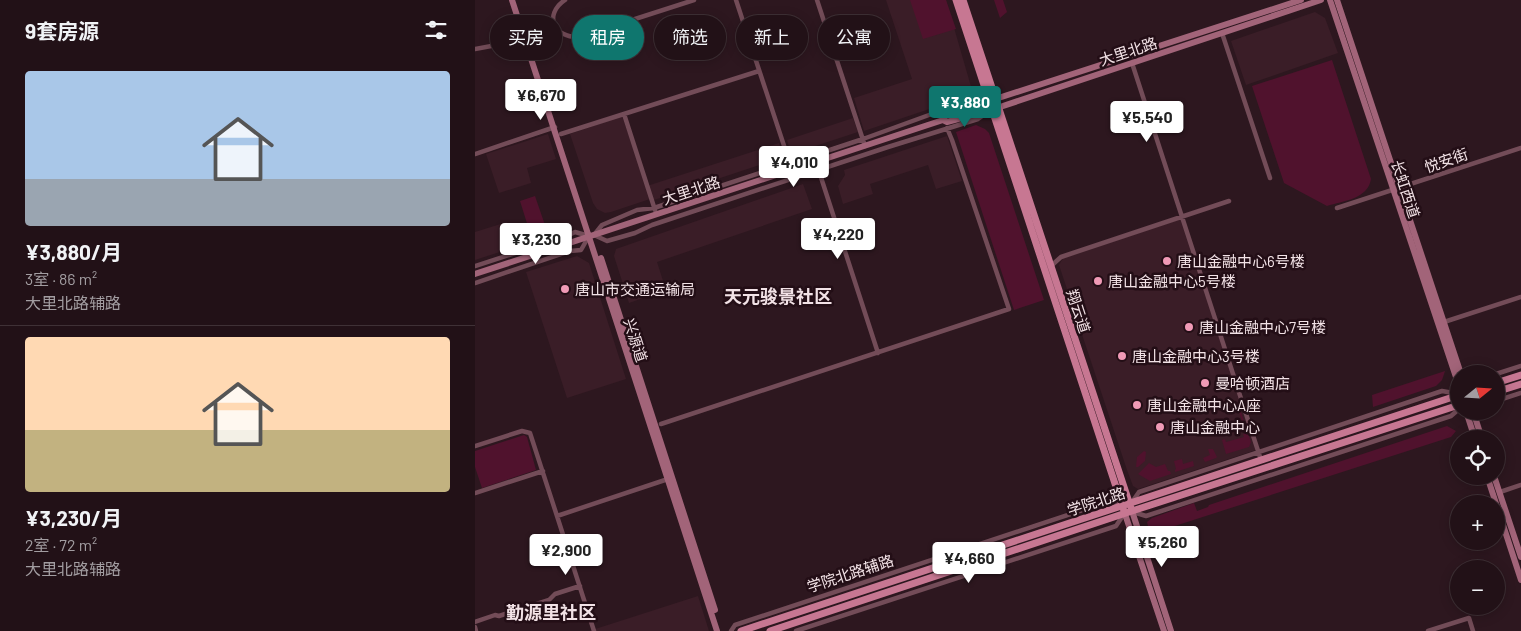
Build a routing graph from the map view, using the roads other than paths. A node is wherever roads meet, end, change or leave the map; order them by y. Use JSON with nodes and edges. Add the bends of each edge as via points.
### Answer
{"nodes":[{"id":1,"x":512,"y":0,"type":"edge"},
{"id":2,"x":517,"y":0,"type":"edge"},
{"id":3,"x":565,"y":0,"type":"edge"},
{"id":4,"x":694,"y":0,"type":"edge"},
{"id":5,"x":736,"y":0,"type":"edge"},
{"id":6,"x":817,"y":0,"type":"edge"},
{"id":7,"x":956,"y":0,"type":"edge"},
{"id":8,"x":963,"y":0,"type":"edge"},
{"id":9,"x":1301,"y":0,"type":"edge"},
{"id":10,"x":1321,"y":0,"type":"edge"},
{"id":11,"x":1330,"y":0,"type":"edge"},
{"id":12,"x":1337,"y":0,"type":"edge"},
{"id":13,"x":518,"y":15,"type":"edge"},
{"id":14,"x":521,"y":15,"type":"edge"},
{"id":15,"x":554,"y":15,"type":"edge"},
{"id":16,"x":1222,"y":33,"type":"junction"},
{"id":17,"x":562,"y":34,"type":"edge"},
{"id":18,"x":490,"y":46,"type":"edge"},
{"id":19,"x":475,"y":49,"type":"edge"},
{"id":20,"x":534,"y":60,"type":"edge"},
{"id":21,"x":535,"y":60,"type":"edge"},
{"id":22,"x":1132,"y":63,"type":"junction"},
{"id":23,"x":759,"y":71,"type":"junction"},
{"id":24,"x":993,"y":100,"type":"junction"},
{"id":25,"x":999,"y":107,"type":"junction"},
{"id":26,"x":991,"y":110,"type":"junction"},
{"id":27,"x":624,"y":114,"type":"junction"},
{"id":28,"x":943,"y":120,"type":"junction"},
{"id":29,"x":555,"y":127,"type":"junction"},
{"id":30,"x":947,"y":128,"type":"junction"},
{"id":31,"x":561,"y":134,"type":"junction"},
{"id":32,"x":864,"y":142,"type":"junction"},
{"id":33,"x":1521,"y":147,"type":"edge"},
{"id":34,"x":475,"y":154,"type":"edge"},
{"id":35,"x":790,"y":162,"type":"junction"},
{"id":36,"x":816,"y":162,"type":"junction"},
{"id":37,"x":792,"y":170,"type":"junction"},
{"id":38,"x":819,"y":170,"type":"junction"},
{"id":39,"x":1270,"y":178,"type":"dead end"},
{"id":40,"x":1397,"y":188,"type":"junction"},
{"id":41,"x":1229,"y":201,"type":"dead end"},
{"id":42,"x":654,"y":208,"type":"junction"},
{"id":43,"x":1337,"y":208,"type":"dead end"},
{"id":44,"x":656,"y":215,"type":"junction"},
{"id":45,"x":1182,"y":217,"type":"junction"},
{"id":46,"x":591,"y":236,"type":"junction"},
{"id":47,"x":475,"y":266,"type":"edge"},
{"id":48,"x":1050,"y":267,"type":"junction"},
{"id":49,"x":475,"y":274,"type":"edge"},
{"id":50,"x":475,"y":283,"type":"edge"},
{"id":51,"x":1521,"y":297,"type":"edge"},
{"id":52,"x":1444,"y":322,"type":"junction"},
{"id":53,"x":878,"y":353,"type":"junction"},
{"id":54,"x":1452,"y":365,"type":"edge"},
{"id":55,"x":1458,"y":365,"type":"edge"},
{"id":56,"x":1521,"y":366,"type":"edge"},
{"id":57,"x":1505,"y":371,"type":"edge"},
{"id":58,"x":1521,"y":375,"type":"edge"},
{"id":59,"x":1505,"y":380,"type":"edge"},
{"id":60,"x":1521,"y":384,"type":"edge"},
{"id":61,"x":1505,"y":389,"type":"edge"},
{"id":62,"x":1450,"y":392,"type":"edge"},
{"id":63,"x":1521,"y":392,"type":"edge"},
{"id":64,"x":1450,"y":397,"type":"edge"},
{"id":65,"x":1505,"y":398,"type":"edge"},
{"id":66,"x":1450,"y":410,"type":"edge"},
{"id":67,"x":1377,"y":412,"type":"junction"},
{"id":68,"x":1450,"y":416,"type":"edge"},
{"id":69,"x":1376,"y":422,"type":"junction"},
{"id":70,"x":661,"y":424,"type":"dead end"},
{"id":71,"x":1290,"y":441,"type":"junction"},
{"id":72,"x":475,"y":446,"type":"edge"},
{"id":73,"x":1293,"y":450,"type":"junction"},
{"id":74,"x":1258,"y":452,"type":"junction"},
{"id":75,"x":1296,"y":458,"type":"junction"},
{"id":76,"x":1261,"y":460,"type":"junction"},
{"id":77,"x":1299,"y":466,"type":"junction"},
{"id":78,"x":543,"y":471,"type":"junction"},
{"id":79,"x":670,"y":478,"type":"junction"},
{"id":80,"x":1490,"y":485,"type":"edge"},
{"id":81,"x":1497,"y":485,"type":"edge"},
{"id":82,"x":1521,"y":485,"type":"edge"},
{"id":83,"x":1500,"y":492,"type":"junction"},
{"id":84,"x":475,"y":493,"type":"edge"},
{"id":85,"x":1127,"y":509,"type":"junction"},
{"id":86,"x":557,"y":516,"type":"junction"},
{"id":87,"x":1521,"y":557,"type":"edge"},
{"id":88,"x":885,"y":575,"type":"junction"},
{"id":89,"x":1521,"y":580,"type":"edge"},
{"id":90,"x":887,"y":584,"type":"junction"},
{"id":91,"x":579,"y":586,"type":"junction"},
{"id":92,"x":891,"y":596,"type":"junction"},
{"id":93,"x":799,"y":603,"type":"junction"},
{"id":94,"x":801,"y":612,"type":"junction"},
{"id":95,"x":475,"y":622,"type":"edge"},
{"id":96,"x":805,"y":624,"type":"junction"},
{"id":97,"x":475,"y":627,"type":"edge"},
{"id":98,"x":476,"y":631,"type":"edge"},
{"id":99,"x":594,"y":631,"type":"edge"},
{"id":100,"x":717,"y":631,"type":"edge"},
{"id":101,"x":721,"y":631,"type":"edge"},
{"id":102,"x":731,"y":631,"type":"edge"},
{"id":103,"x":741,"y":631,"type":"edge"},
{"id":104,"x":770,"y":631,"type":"edge"},
{"id":105,"x":796,"y":631,"type":"edge"},
{"id":106,"x":1164,"y":631,"type":"edge"},
{"id":107,"x":1171,"y":631,"type":"edge"},
{"id":108,"x":1428,"y":631,"type":"edge"},
{"id":109,"x":1473,"y":631,"type":"edge"}],
"edges":[{"from":1,"to":13,"type":"main road","name":"兴源道"},
{"from":2,"to":14,"type":"main road","name":"兴源道"},
{"from":3,"to":15,"type":"street"},
{"from":4,"to":17,"type":"street","via":[[579,37]]},
{"from":5,"to":23,"type":"street"},
{"from":6,"to":32,"type":"street"},
{"from":7,"to":24,"type":"main road","name":"翔云道"},
{"from":8,"to":24,"type":"main road","name":"翔云道"},
{"from":9,"to":24,"type":"main road","name":"大里北路"},
{"from":10,"to":16,"type":"main road","name":"大里北路"},
{"from":11,"to":40,"type":"main road","name":"长虹西道"},
{"from":12,"to":40,"type":"main road","name":"长虹西道"},
{"from":16,"to":22,"type":"main road","name":"大里北路"},
{"from":16,"to":39,"type":"street"},
{"from":18,"to":19,"type":"street"},
{"from":20,"to":29,"type":"main road","name":"兴源道"},
{"from":21,"to":31,"type":"main road","name":"兴源道"},
{"from":22,"to":25,"type":"main road","name":"大里北路"},
{"from":22,"to":45,"type":"street"},
{"from":23,"to":27,"type":"street"},
{"from":23,"to":35,"type":"street"},
{"from":24,"to":25,"type":"main road","name":"翔云道"},
{"from":24,"to":26,"type":"main road","name":"翔云道"},
{"from":24,"to":28,"type":"main road","name":"大里北路","via":[[946,115]]},
{"from":24,"to":32,"type":"street","via":[[973,100]]},
{"from":25,"to":26,"type":"main road","name":"大里北路"},
{"from":25,"to":48,"type":"main road","name":"翔云道"},
{"from":26,"to":28,"type":"main road","name":"大里北路","via":[[947,122]]},
{"from":26,"to":30,"type":"street","via":[[978,119]]},
{"from":26,"to":85,"type":"main road","name":"翔云道"},
{"from":27,"to":31,"type":"street"},
{"from":27,"to":42,"type":"street"},
{"from":28,"to":32,"type":"main road","name":"大里北路"},
{"from":29,"to":34,"type":"street"},
{"from":29,"to":46,"type":"main road","name":"兴源道"},
{"from":30,"to":38,"type":"street"},
{"from":30,"to":53,"type":"street","via":[[1009,309]]},
{"from":31,"to":46,"type":"main road","name":"兴源道"},
{"from":32,"to":35,"type":"street"},
{"from":32,"to":36,"type":"main road","name":"大里北路"},
{"from":33,"to":40,"type":"street","name":"悦安街"},
{"from":35,"to":37,"type":"street"},
{"from":35,"to":42,"type":"street"},
{"from":36,"to":37,"type":"main road","name":"大里北路"},
{"from":36,"to":38,"type":"street"},
{"from":37,"to":44,"type":"main road","name":"大里北路"},
{"from":38,"to":46,"type":"street","via":[[626,236],[607,241]]},
{"from":38,"to":53,"type":"street"},
{"from":40,"to":43,"type":"street","name":"悦安街"},
{"from":40,"to":52,"type":"main road","name":"长虹西道"},
{"from":40,"to":54,"type":"main road","name":"长虹西道"},
{"from":41,"to":45,"type":"street"},
{"from":42,"to":44,"type":"street"},
{"from":42,"to":46,"type":"street","via":[[637,210],[602,225]]},
{"from":44,"to":46,"type":"main road","name":"大里北路"},
{"from":45,"to":48,"type":"street","via":[[1061,257]]},
{"from":45,"to":74,"type":"street"},
{"from":46,"to":47,"type":"street","via":[[575,232]]},
{"from":46,"to":49,"type":"main road","name":"大里北路"},
{"from":46,"to":50,"type":"street","via":[[581,250]]},
{"from":46,"to":79,"type":"main road","name":"兴源道"},
{"from":48,"to":85,"type":"main road","name":"翔云道"},
{"from":51,"to":52,"type":"street"},
{"from":52,"to":55,"type":"main road","name":"长虹西道"},
{"from":53,"to":70,"type":"street"},
{"from":56,"to":57,"type":"street"},
{"from":58,"to":59,"type":"main road"},
{"from":60,"to":61,"type":"main road"},
{"from":62,"to":67,"type":"street","via":[[1442,391]]},
{"from":63,"to":65,"type":"street"},
{"from":64,"to":69,"type":"main road","name":"学院北路"},
{"from":66,"to":75,"type":"main road","name":"学院北路"},
{"from":67,"to":69,"type":"street"},
{"from":67,"to":71,"type":"street"},
{"from":68,"to":77,"type":"street","name":"学院北路辅路"},
{"from":69,"to":73,"type":"main road","name":"学院北路"},
{"from":71,"to":73,"type":"street"},
{"from":71,"to":74,"type":"street"},
{"from":72,"to":78,"type":"street","via":[[526,431],[531,436]]},
{"from":73,"to":75,"type":"main road"},
{"from":73,"to":76,"type":"main road","name":"学院北路"},
{"from":74,"to":76,"type":"street"},
{"from":74,"to":85,"type":"street","via":[[1139,492]]},
{"from":75,"to":77,"type":"street"},
{"from":75,"to":85,"type":"main road","name":"学院北路"},
{"from":76,"to":85,"type":"main road","name":"学院北路"},
{"from":77,"to":85,"type":"street","name":"学院北路辅路","via":[[1146,516]]},
{"from":78,"to":84,"type":"street"},
{"from":78,"to":86,"type":"street"},
{"from":79,"to":86,"type":"street"},
{"from":79,"to":100,"type":"main road","name":"兴源道"},
{"from":79,"to":101,"type":"main road","name":"兴源道"},
{"from":80,"to":89,"type":"main road"},
{"from":81,"to":83,"type":"main road"},
{"from":82,"to":83,"type":"street"},
{"from":83,"to":87,"type":"main road"},
{"from":85,"to":88,"type":"street","name":"学院北路辅路","via":[[1107,502]]},
{"from":85,"to":90,"type":"main road","name":"学院北路"},
{"from":85,"to":92,"type":"main road","name":"学院北路","via":[[1071,536]]},
{"from":85,"to":106,"type":"main road","name":"翔云道"},
{"from":85,"to":107,"type":"main road","name":"翔云道"},
{"from":86,"to":91,"type":"street"},
{"from":88,"to":90,"type":"street"},
{"from":88,"to":93,"type":"street","name":"学院北路辅路"},
{"from":90,"to":92,"type":"main road"},
{"from":90,"to":94,"type":"main road","name":"学院北路"},
{"from":91,"to":95,"type":"street","via":[[555,594],[549,600]]},
{"from":91,"to":99,"type":"street"},
{"from":92,"to":96,"type":"main road","name":"学院北路"},
{"from":93,"to":94,"type":"street"},
{"from":93,"to":102,"type":"street","name":"学院北路辅路","via":[[735,625]]},
{"from":94,"to":103,"type":"main road","name":"学院北路"},
{"from":96,"to":104,"type":"main road","name":"学院北路"},
{"from":96,"to":105,"type":"street"},
{"from":97,"to":98,"type":"street"},
{"from":108,"to":109,"type":"street","via":[[1469,618]]}]}
